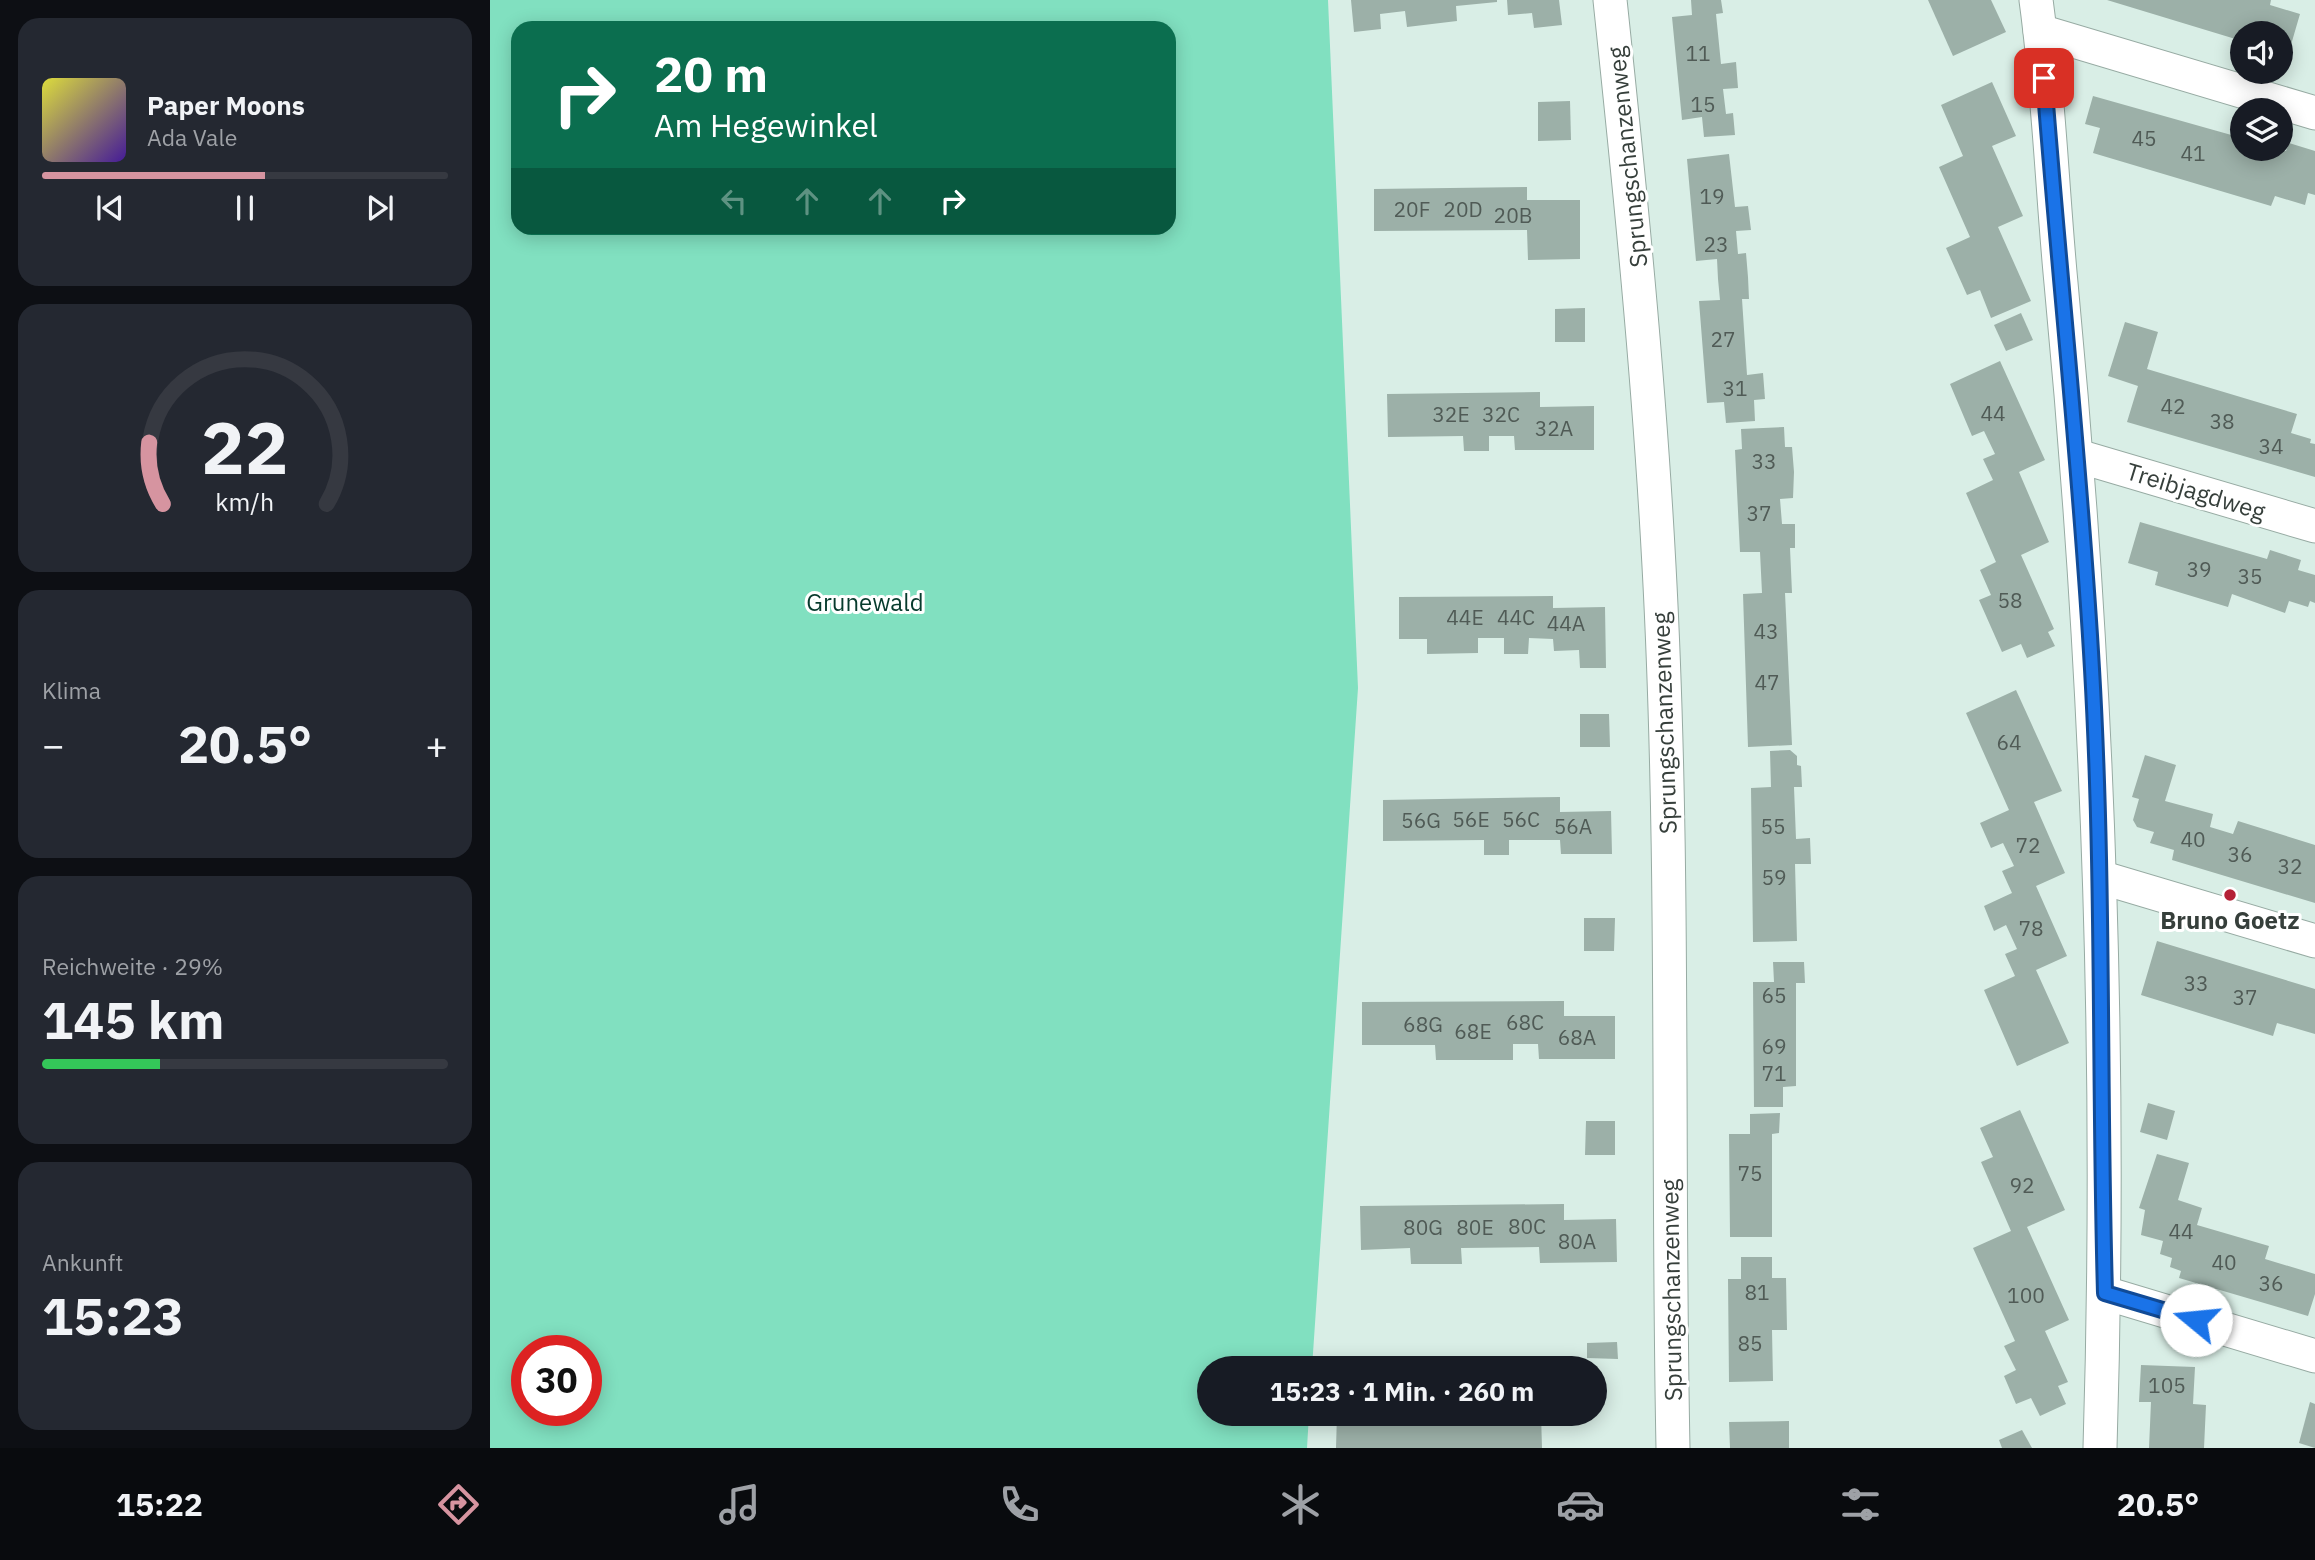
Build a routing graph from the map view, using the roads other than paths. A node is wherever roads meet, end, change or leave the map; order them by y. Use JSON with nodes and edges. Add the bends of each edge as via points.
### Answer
{"nodes":[{"id":1,"x":1610,"y":0,"type":"edge"},
{"id":2,"x":2038,"y":15,"type":"edge"},
{"id":3,"x":2315,"y":113,"type":"edge"},
{"id":4,"x":2078,"y":456,"type":"junction"},
{"id":5,"x":2315,"y":526,"type":"edge"},
{"id":6,"x":2100,"y":877,"type":"junction"},
{"id":7,"x":2315,"y":941,"type":"edge"},
{"id":8,"x":2105,"y":1293,"type":"junction"},
{"id":9,"x":2315,"y":1356,"type":"edge"},
{"id":10,"x":1673,"y":1448,"type":"edge"},
{"id":11,"x":2099,"y":1448,"type":"edge"}],
"edges":[{"from":1,"to":10,"type":"street","name":"Sprungschanzenweg","via":[[1638,265],[1659,568],[1669,858]]},
{"from":2,"to":3,"type":"street"},
{"from":2,"to":4,"type":"street"},
{"from":4,"to":5,"type":"street","name":"Treibjagdweg"},
{"from":4,"to":6,"type":"street"},
{"from":6,"to":7,"type":"street"},
{"from":6,"to":8,"type":"street"},
{"from":8,"to":9,"type":"street"},
{"from":8,"to":11,"type":"street"}]}
